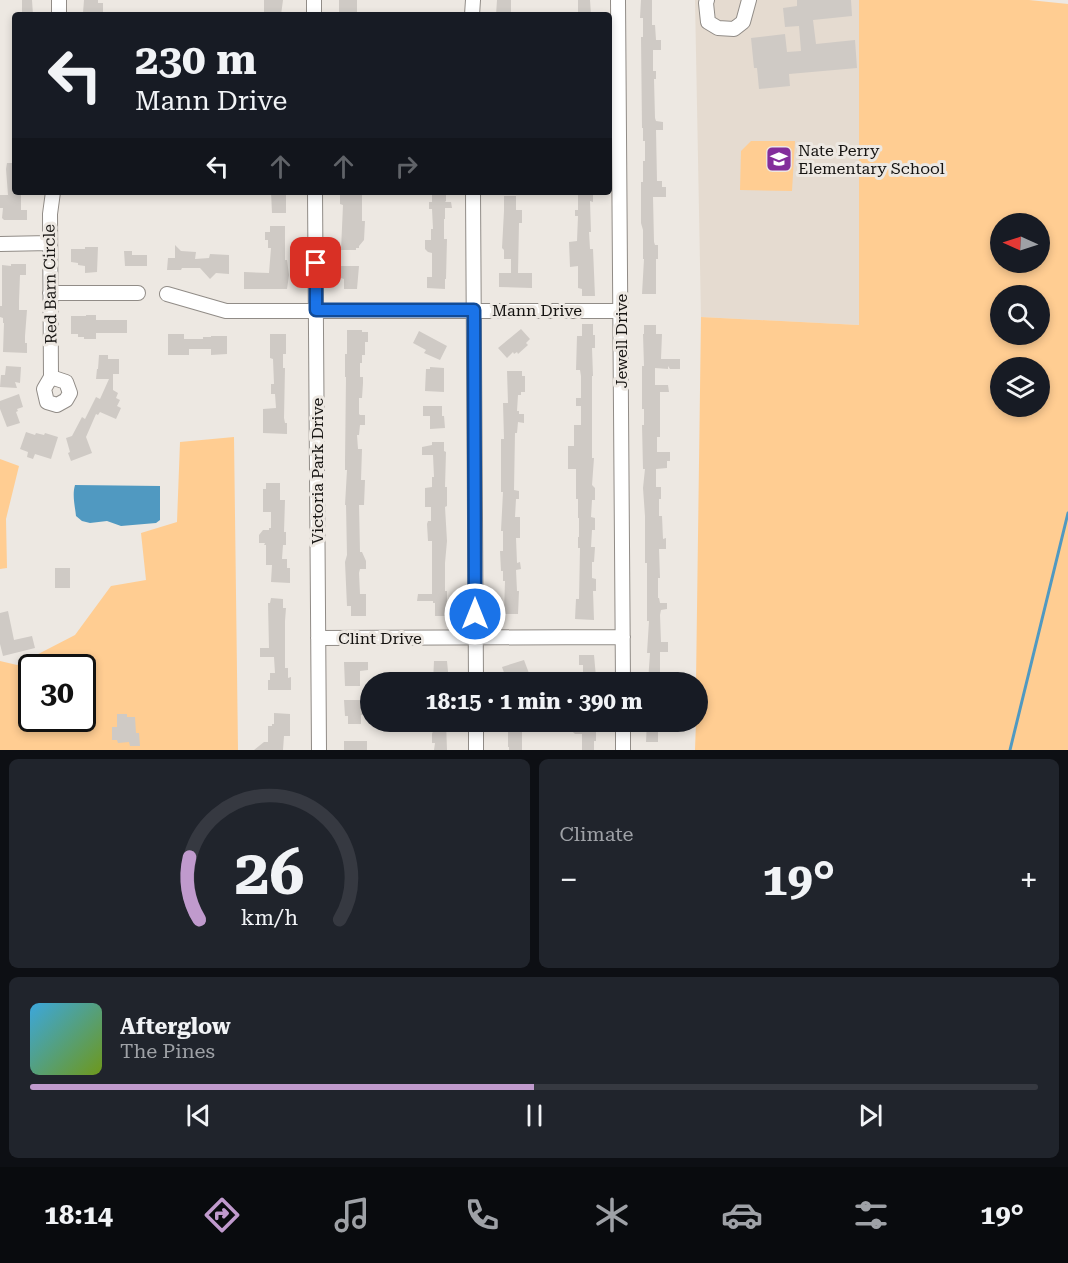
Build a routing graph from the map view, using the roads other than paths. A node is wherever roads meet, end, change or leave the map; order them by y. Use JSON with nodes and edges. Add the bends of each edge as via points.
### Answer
{"nodes":[{"id":1,"x":618,"y":0,"type":"edge"},
{"id":2,"x":707,"y":0,"type":"edge"},
{"id":3,"x":749,"y":0,"type":"edge"},
{"id":4,"x":53,"y":195,"type":"edge"},
{"id":5,"x":315,"y":195,"type":"edge"},
{"id":6,"x":473,"y":195,"type":"edge"},
{"id":7,"x":50,"y":243,"type":"junction"},
{"id":8,"x":0,"y":244,"type":"edge"},
{"id":9,"x":50,"y":293,"type":"junction"},
{"id":10,"x":138,"y":293,"type":"dead end"},
{"id":11,"x":167,"y":294,"type":"dead end"},
{"id":12,"x":316,"y":310,"type":"junction"},
{"id":13,"x":474,"y":310,"type":"junction"},
{"id":14,"x":621,"y":311,"type":"junction"},
{"id":15,"x":51,"y":377,"type":"dead end"},
{"id":16,"x":623,"y":637,"type":"junction"},
{"id":17,"x":318,"y":638,"type":"junction"},
{"id":18,"x":475,"y":638,"type":"junction"},
{"id":19,"x":476,"y":672,"type":"edge"},
{"id":20,"x":623,"y":672,"type":"edge"},
{"id":21,"x":476,"y":732,"type":"edge"},
{"id":22,"x":623,"y":732,"type":"edge"},
{"id":23,"x":318,"y":750,"type":"edge"},
{"id":24,"x":476,"y":750,"type":"edge"},
{"id":25,"x":623,"y":750,"type":"edge"}],
"edges":[{"from":1,"to":14,"type":"street","name":"Jewell Drive"},
{"from":2,"to":3,"type":"street","via":[[708,22],[718,28],[734,29],[743,22]]},
{"from":4,"to":7,"type":"street","name":"Red Barn Circle"},
{"from":5,"to":12,"type":"street","name":"Victoria Park Drive"},
{"from":6,"to":13,"type":"street"},
{"from":7,"to":8,"type":"street"},
{"from":7,"to":9,"type":"street","name":"Red Barn Circle"},
{"from":9,"to":10,"type":"street"},
{"from":9,"to":15,"type":"street","name":"Red Barn Circle"},
{"from":11,"to":12,"type":"street","name":"Mann Drive","via":[[226,311]]},
{"from":12,"to":13,"type":"street","name":"Mann Drive"},
{"from":12,"to":17,"type":"street","name":"Victoria Park Drive"},
{"from":13,"to":14,"type":"street","name":"Mann Drive"},
{"from":13,"to":18,"type":"street"},
{"from":14,"to":16,"type":"street","name":"Jewell Drive"},
{"from":16,"to":18,"type":"street","name":"Clint Drive"},
{"from":16,"to":20,"type":"street","name":"Jewell Drive"},
{"from":17,"to":18,"type":"street","name":"Clint Drive"},
{"from":17,"to":23,"type":"street","name":"Victoria Park Drive"},
{"from":18,"to":19,"type":"street"},
{"from":21,"to":24,"type":"street"},
{"from":22,"to":25,"type":"street"}]}
